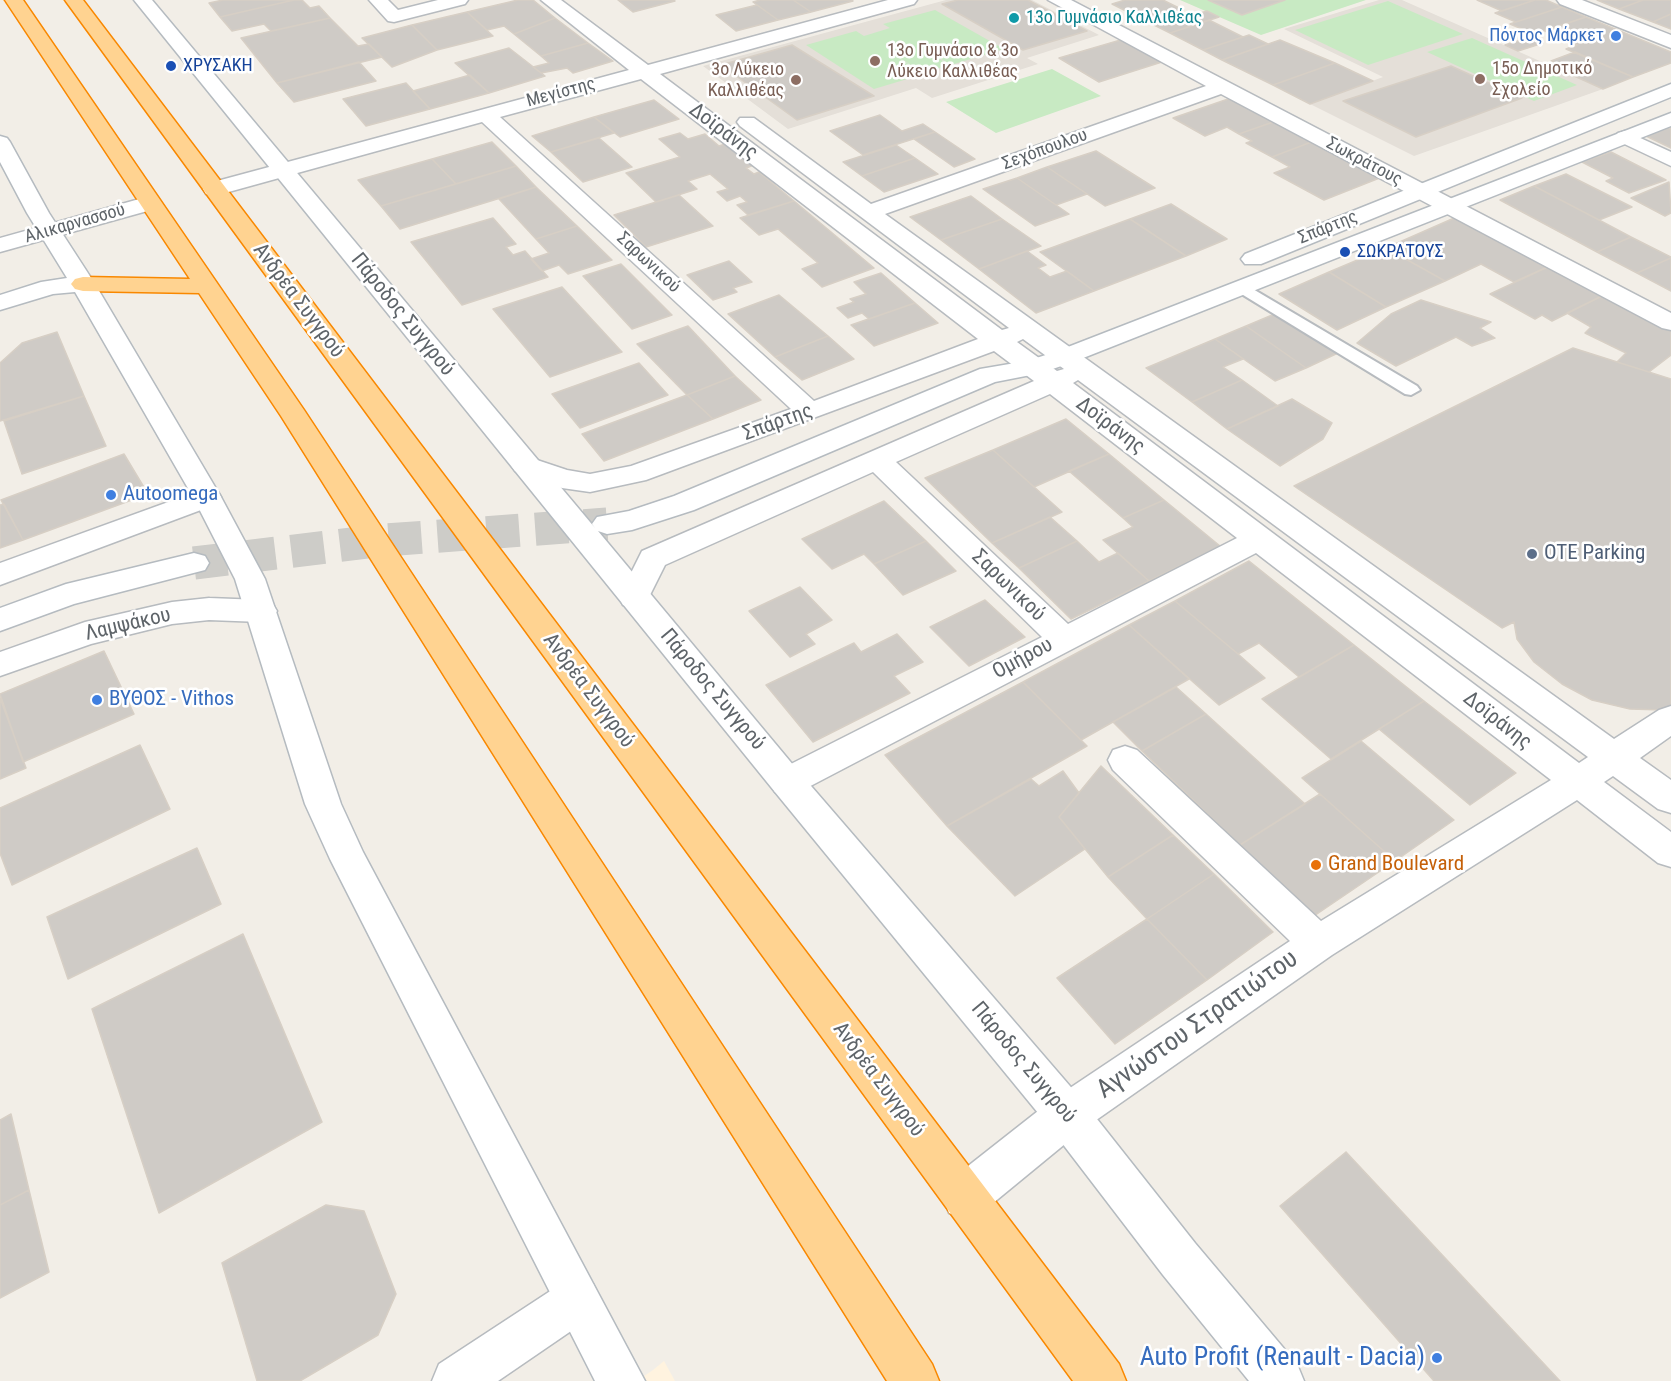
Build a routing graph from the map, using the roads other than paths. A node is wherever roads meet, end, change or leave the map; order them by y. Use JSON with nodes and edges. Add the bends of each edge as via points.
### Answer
{"nodes":[{"id":1,"x":14,"y":0,"type":"edge"},
{"id":2,"x":74,"y":0,"type":"edge"},
{"id":3,"x":143,"y":0,"type":"edge"},
{"id":4,"x":378,"y":0,"type":"edge"},
{"id":5,"x":459,"y":0,"type":"edge"},
{"id":6,"x":550,"y":0,"type":"edge"},
{"id":7,"x":582,"y":0,"type":"edge"},
{"id":8,"x":908,"y":0,"type":"edge"},
{"id":9,"x":1057,"y":0,"type":"edge"},
{"id":10,"x":1566,"y":0,"type":"edge"},
{"id":11,"x":1671,"y":42,"type":"edge"},
{"id":12,"x":669,"y":64,"type":"junction"},
{"id":13,"x":643,"y":71,"type":"junction"},
{"id":14,"x":688,"y":78,"type":"dead end"},
{"id":15,"x":1222,"y":87,"type":"junction"},
{"id":16,"x":1671,"y":90,"type":"edge"},
{"id":17,"x":726,"y":106,"type":"dead end"},
{"id":18,"x":485,"y":114,"type":"junction"},
{"id":19,"x":1671,"y":119,"type":"edge"},
{"id":20,"x":1625,"y":137,"type":"junction"},
{"id":21,"x":0,"y":142,"type":"edge"},
{"id":22,"x":1671,"y":160,"type":"edge"},
{"id":23,"x":283,"y":170,"type":"junction"},
{"id":24,"x":214,"y":189,"type":"junction"},
{"id":25,"x":1419,"y":192,"type":"junction"},
{"id":26,"x":150,"y":202,"type":"junction"},
{"id":27,"x":1448,"y":207,"type":"junction"},
{"id":28,"x":869,"y":212,"type":"junction"},
{"id":29,"x":49,"y":231,"type":"junction"},
{"id":30,"x":0,"y":245,"type":"edge"},
{"id":31,"x":1236,"y":278,"type":"junction"},
{"id":32,"x":83,"y":284,"type":"junction"},
{"id":33,"x":206,"y":286,"type":"junction"},
{"id":34,"x":1176,"y":290,"type":"dead end"},
{"id":35,"x":0,"y":303,"type":"edge"},
{"id":36,"x":1671,"y":323,"type":"edge"},
{"id":37,"x":1039,"y":356,"type":"junction"},
{"id":38,"x":1411,"y":390,"type":"dead end"},
{"id":39,"x":810,"y":412,"type":"junction"},
{"id":40,"x":876,"y":459,"type":"junction"},
{"id":41,"x":525,"y":465,"type":"junction"},
{"id":42,"x":207,"y":497,"type":"junction"},
{"id":43,"x":607,"y":524,"type":"tunnel mouth"},
{"id":44,"x":1261,"y":538,"type":"junction"},
{"id":45,"x":194,"y":563,"type":"tunnel mouth"},
{"id":46,"x":0,"y":574,"type":"edge"},
{"id":47,"x":634,"y":597,"type":"junction"},
{"id":48,"x":261,"y":611,"type":"junction"},
{"id":49,"x":0,"y":620,"type":"edge"},
{"id":50,"x":1063,"y":638,"type":"junction"},
{"id":51,"x":0,"y":664,"type":"edge"},
{"id":52,"x":1671,"y":719,"type":"edge"},
{"id":53,"x":1614,"y":757,"type":"junction"},
{"id":54,"x":1125,"y":760,"type":"dead end"},
{"id":55,"x":787,"y":782,"type":"junction"},
{"id":56,"x":1577,"y":782,"type":"junction"},
{"id":57,"x":1671,"y":799,"type":"edge"},
{"id":58,"x":1671,"y":852,"type":"edge"},
{"id":59,"x":1318,"y":943,"type":"junction"},
{"id":60,"x":1067,"y":1115,"type":"junction"},
{"id":61,"x":965,"y":1197,"type":"junction"},
{"id":62,"x":577,"y":1300,"type":"junction"},
{"id":63,"x":456,"y":1381,"type":"edge"},
{"id":64,"x":621,"y":1381,"type":"edge"},
{"id":65,"x":915,"y":1381,"type":"edge"},
{"id":66,"x":1102,"y":1381,"type":"edge"},
{"id":67,"x":1280,"y":1381,"type":"edge"}],
"edges":[{"from":1,"to":26,"type":"highway"},
{"from":2,"to":24,"type":"highway","name":"Ανδρέα Συγγρού"},
{"from":3,"to":23,"type":"street","name":"Πάροδος Συγγρού"},
{"from":4,"to":5,"type":"street","via":[[394,17]]},
{"from":6,"to":13,"type":"street","name":"Δοϊράνης"},
{"from":7,"to":12,"type":"street","name":"Δοϊράνης"},
{"from":8,"to":12,"type":"street","name":"Μεγίστης"},
{"from":9,"to":15,"type":"street","name":"Σωκράτους"},
{"from":10,"to":11,"type":"street"},
{"from":12,"to":13,"type":"street","name":"Μεγίστης"},
{"from":12,"to":14,"type":"street","name":"Δοϊράνης"},
{"from":13,"to":18,"type":"street","name":"Μεγίστης"},
{"from":13,"to":37,"type":"street","name":"Δοϊράνης"},
{"from":15,"to":25,"type":"street","name":"Σωκράτους"},
{"from":15,"to":28,"type":"street","name":"Σεχόπουλου"},
{"from":16,"to":25,"type":"street","name":"Σπάρτης"},
{"from":17,"to":28,"type":"street","name":"Δοϊράνης"},
{"from":18,"to":23,"type":"street","name":"Μεγίστης"},
{"from":18,"to":39,"type":"street","name":"Σαρωνικού"},
{"from":19,"to":20,"type":"street","name":"Σπάρτης"},
{"from":20,"to":22,"type":"street"},
{"from":20,"to":27,"type":"street","name":"Σπάρτης"},
{"from":21,"to":29,"type":"street"},
{"from":23,"to":24,"type":"street","name":"Μεγίστης"},
{"from":23,"to":41,"type":"street","name":"Πάροδος Συγγρού"},
{"from":24,"to":61,"type":"highway","name":"Ανδρέα Συγγρού"},
{"from":25,"to":27,"type":"street","name":"Σωκράτους"},
{"from":25,"to":31,"type":"street","name":"Σπάρτης"},
{"from":26,"to":29,"type":"street","name":"Αλικαρνασσού"},
{"from":26,"to":33,"type":"highway"},
{"from":27,"to":31,"type":"street","name":"Σπάρτης"},
{"from":27,"to":36,"type":"street","name":"Σωκράτους"},
{"from":28,"to":37,"type":"street","name":"Δοϊράνης"},
{"from":29,"to":30,"type":"street","name":"Αλικαρνασσού"},
{"from":29,"to":32,"type":"street"},
{"from":31,"to":37,"type":"street","name":"Σπάρτης"},
{"from":31,"to":38,"type":"lane"},
{"from":32,"to":33,"type":"highway"},
{"from":32,"to":35,"type":"street","via":[[40,289]]},
{"from":32,"to":42,"type":"street"},
{"from":33,"to":65,"type":"highway","via":[[294,416]]},
{"from":34,"to":37,"type":"street","name":"Σπάρτης"},
{"from":37,"to":39,"type":"street","name":"Σπάρτης"},
{"from":37,"to":40,"type":"street","name":"Σπάρτης"},
{"from":37,"to":43,"type":"street","name":"Σπάρτης","via":[[684,504]]},
{"from":37,"to":44,"type":"street","name":"Δοϊράνης"},
{"from":37,"to":53,"type":"street","name":"Δοϊράνης"},
{"from":39,"to":41,"type":"street","name":"Σπάρτης","via":[[613,480],[590,483],[562,479]]},
{"from":40,"to":47,"type":"street","name":"Σπάρτης","via":[[653,558]]},
{"from":40,"to":50,"type":"street","name":"Σαρωνικού"},
{"from":41,"to":47,"type":"street","name":"Πάροδος Συγγρού"},
{"from":42,"to":46,"type":"street"},
{"from":42,"to":48,"type":"street","via":[[250,579]]},
{"from":44,"to":50,"type":"street","name":"Ομήρου"},
{"from":44,"to":56,"type":"street","name":"Δοϊράνης"},
{"from":45,"to":49,"type":"street","name":"Λαμψάκου","via":[[66,595]]},
{"from":47,"to":55,"type":"street","name":"Πάροδος Συγγρού"},
{"from":48,"to":51,"type":"street","name":"Λαμψάκου","via":[[209,609],[172,613],[85,634]]},
{"from":48,"to":62,"type":"street","via":[[323,804],[348,859]]},
{"from":50,"to":55,"type":"street","name":"Ομήρου"},
{"from":52,"to":53,"type":"street","name":"Αγνώστου Στρατιώτου"},
{"from":53,"to":56,"type":"street","name":"Αγνώστου Στρατιώτου"},
{"from":53,"to":57,"type":"street","name":"Δοϊράνης"},
{"from":54,"to":59,"type":"street","name":"Αγνώστου Στρατιώτου"},
{"from":55,"to":60,"type":"street","name":"Πάροδος Συγγρού"},
{"from":56,"to":58,"type":"street","name":"Δοϊράνης"},
{"from":56,"to":59,"type":"street","name":"Αγνώστου Στρατιώτου"},
{"from":59,"to":60,"type":"street","name":"Αγνώστου Στρατιώτου"},
{"from":60,"to":61,"type":"street","name":"Αγνώστου Στρατιώτου"},
{"from":60,"to":67,"type":"street","name":"Πάροδος Συγγρού"},
{"from":61,"to":66,"type":"highway","name":"Ανδρέα Συγγρού"},
{"from":62,"to":63,"type":"street"},
{"from":62,"to":64,"type":"street"}]}
